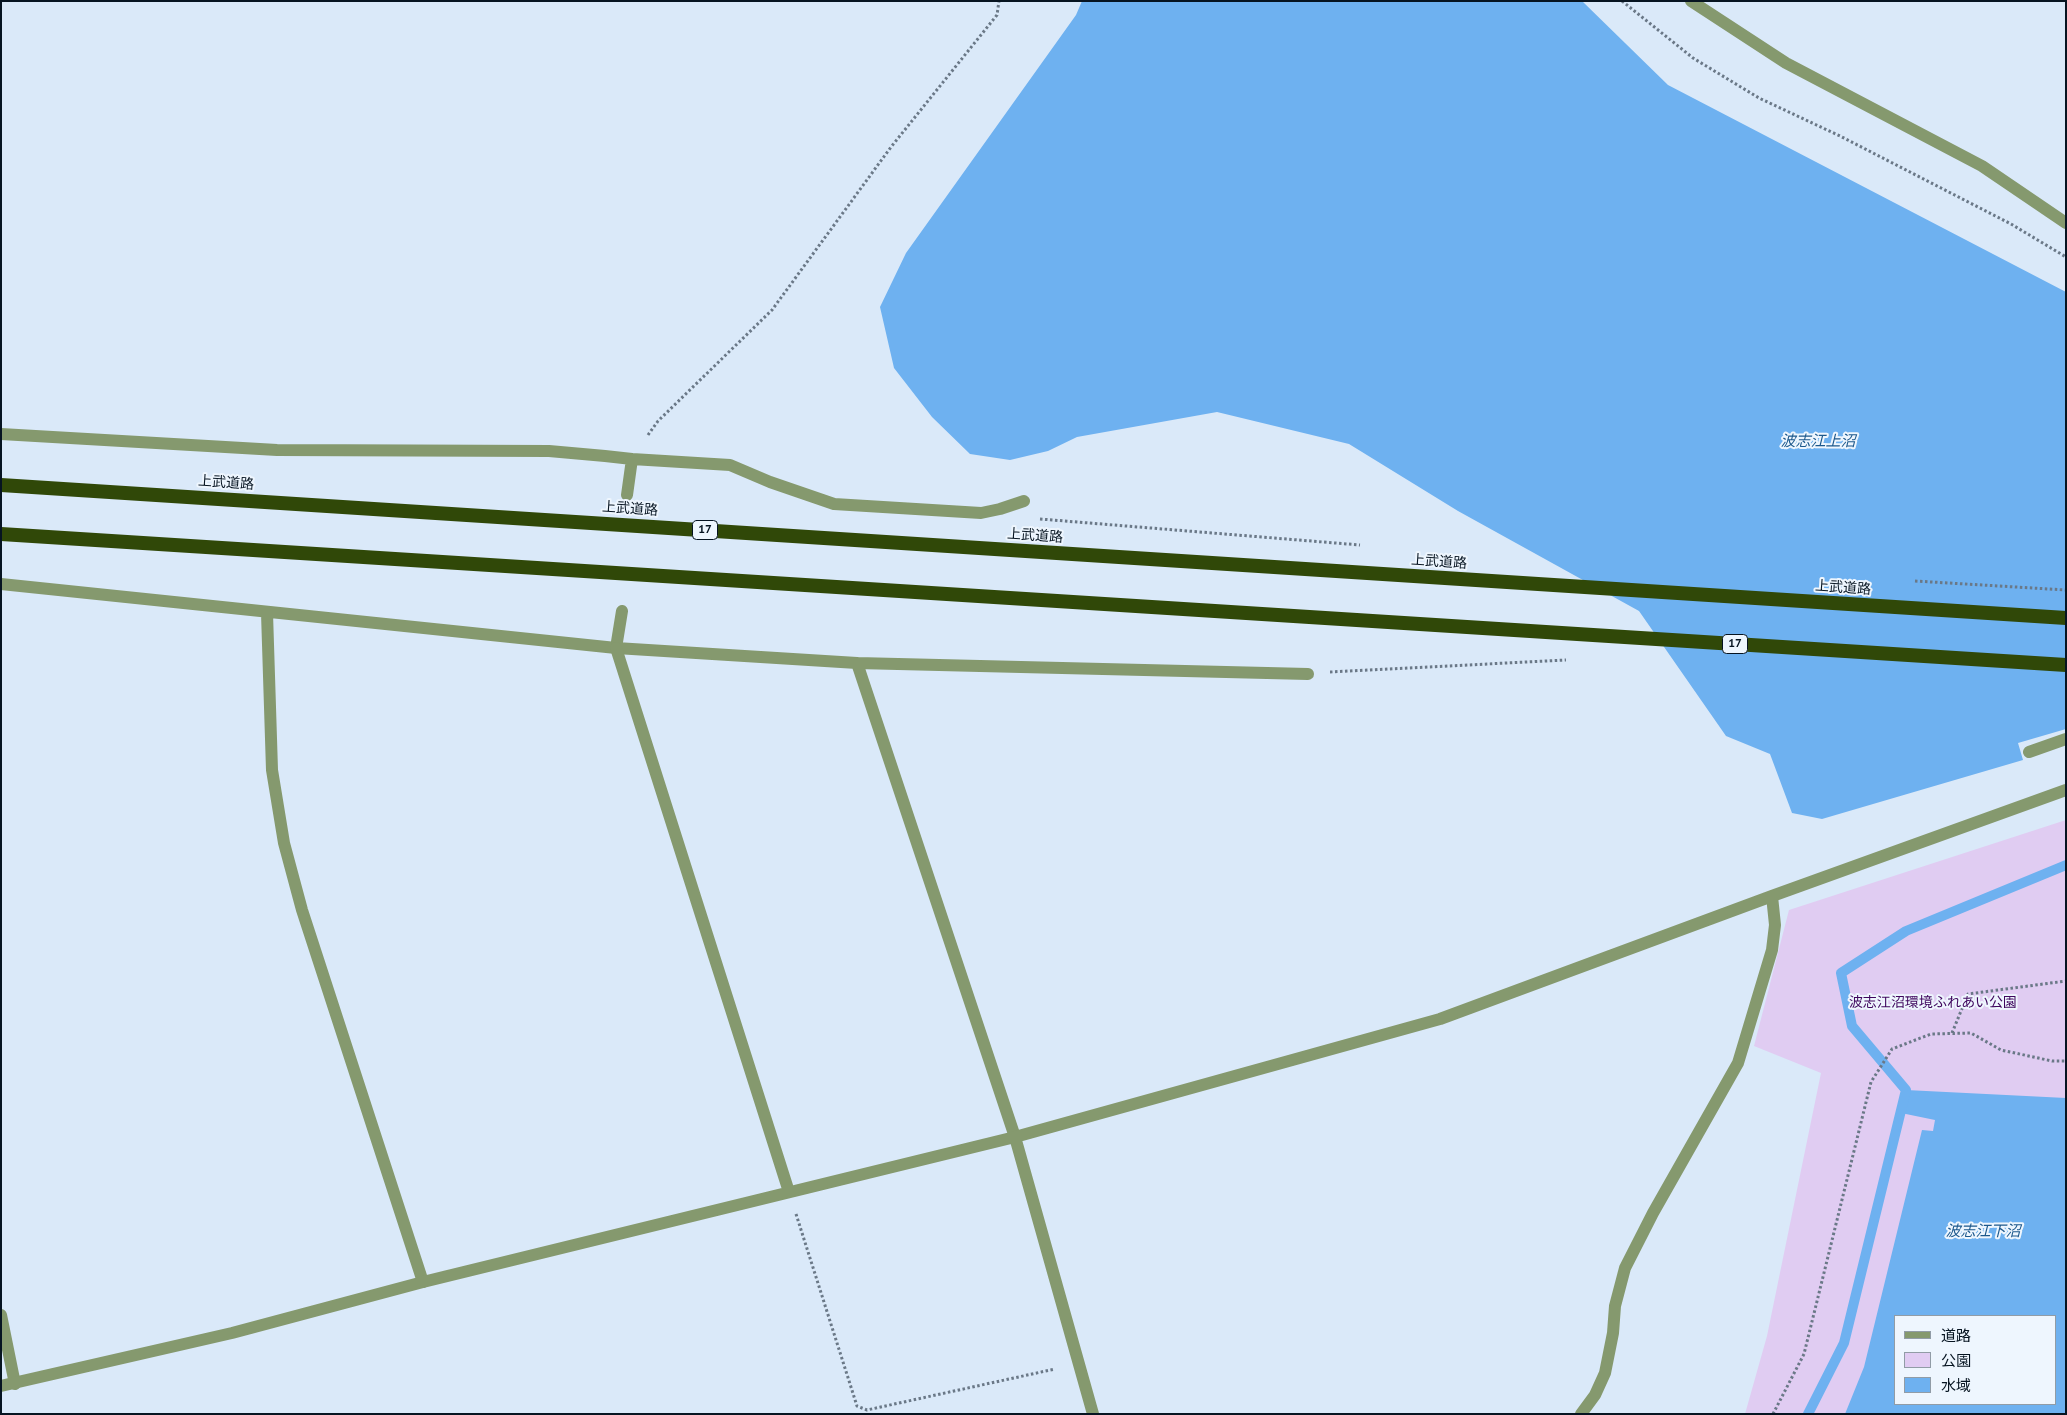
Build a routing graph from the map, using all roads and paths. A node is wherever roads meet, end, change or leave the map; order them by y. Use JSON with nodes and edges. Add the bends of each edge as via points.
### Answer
{"nodes":[{"id":1,"x":999,"y":1,"type":"edge"},
{"id":2,"x":1622,"y":1,"type":"edge"},
{"id":3,"x":1692,"y":1,"type":"edge"},
{"id":4,"x":2066,"y":222,"type":"edge"},
{"id":5,"x":2066,"y":257,"type":"edge"},
{"id":6,"x":1,"y":434,"type":"edge"},
{"id":7,"x":632,"y":459,"type":"junction"},
{"id":8,"x":1,"y":485,"type":"edge"},
{"id":9,"x":627,"y":495,"type":"dead end"},
{"id":10,"x":1024,"y":501,"type":"dead end"},
{"id":11,"x":1000,"y":509,"type":"junction"},
{"id":12,"x":1,"y":534,"type":"edge"},
{"id":13,"x":1361,"y":545,"type":"dead end"},
{"id":14,"x":1,"y":584,"type":"edge"},
{"id":15,"x":622,"y":611,"type":"dead end"},
{"id":16,"x":267,"y":613,"type":"junction"},
{"id":17,"x":2066,"y":618,"type":"edge"},
{"id":18,"x":616,"y":648,"type":"junction"},
{"id":19,"x":1574,"y":660,"type":"dead end"},
{"id":20,"x":857,"y":663,"type":"junction"},
{"id":21,"x":2066,"y":664,"type":"edge"},
{"id":22,"x":1308,"y":674,"type":"joint"},
{"id":23,"x":2066,"y":739,"type":"edge"},
{"id":24,"x":2029,"y":752,"type":"dead end"},
{"id":25,"x":2066,"y":790,"type":"edge"},
{"id":26,"x":1772,"y":896,"type":"junction"},
{"id":27,"x":2066,"y":981,"type":"edge"},
{"id":28,"x":1952,"y":1033,"type":"junction"},
{"id":29,"x":2066,"y":1061,"type":"edge"},
{"id":30,"x":1015,"y":1137,"type":"junction"},
{"id":31,"x":789,"y":1192,"type":"junction"},
{"id":32,"x":423,"y":1282,"type":"junction"},
{"id":33,"x":1,"y":1315,"type":"edge"},
{"id":34,"x":1079,"y":1363,"type":"junction"},
{"id":35,"x":15,"y":1384,"type":"junction"},
{"id":36,"x":1,"y":1386,"type":"edge"},
{"id":37,"x":1093,"y":1414,"type":"edge"},
{"id":38,"x":1582,"y":1414,"type":"edge"},
{"id":39,"x":1773,"y":1414,"type":"edge"}],
"edges":[{"from":1,"to":7,"type":"path","via":[[997,15],[892,147],[772,310],[658,421]]},
{"from":2,"to":5,"type":"path","via":[[1693,58],[1759,98],[2011,224]]},
{"from":3,"to":4,"type":"street","via":[[1786,63],[1982,166]]},
{"from":6,"to":7,"type":"street","via":[[277,450],[549,451]]},
{"from":7,"to":9,"type":"street"},
{"from":7,"to":11,"type":"street","via":[[730,465],[834,504],[981,513]]},
{"from":8,"to":17,"type":"highway","name":"上武道路","number":"17"},
{"from":10,"to":11,"type":"street"},
{"from":11,"to":13,"type":"path","via":[[1037,519]]},
{"from":12,"to":21,"type":"highway","number":"17"},
{"from":14,"to":16,"type":"street"},
{"from":15,"to":18,"type":"street"},
{"from":16,"to":18,"type":"street"},
{"from":16,"to":32,"type":"street","via":[[272,770],[284,843],[302,910]]},
{"from":18,"to":20,"type":"street"},
{"from":18,"to":31,"type":"street"},
{"from":19,"to":22,"type":"path"},
{"from":20,"to":22,"type":"street"},
{"from":20,"to":30,"type":"street"},
{"from":23,"to":24,"type":"street"},
{"from":25,"to":26,"type":"street"},
{"from":26,"to":30,"type":"street","via":[[1440,1020]]},
{"from":26,"to":38,"type":"street","via":[[1772,950],[1738,1063],[1625,1268],[1615,1306],[1605,1373]]},
{"from":27,"to":28,"type":"path","via":[[1968,994]]},
{"from":28,"to":29,"type":"path","via":[[1971,1033],[2001,1050]]},
{"from":28,"to":39,"type":"path","via":[[1931,1034],[1892,1049],[1870,1082],[1804,1354]]},
{"from":30,"to":31,"type":"street"},
{"from":30,"to":34,"type":"street"},
{"from":31,"to":32,"type":"street"},
{"from":31,"to":34,"type":"path","via":[[858,1406],[867,1410]]},
{"from":32,"to":35,"type":"street","via":[[232,1333]]},
{"from":33,"to":35,"type":"street"},
{"from":34,"to":37,"type":"street"},
{"from":35,"to":36,"type":"street"}]}
